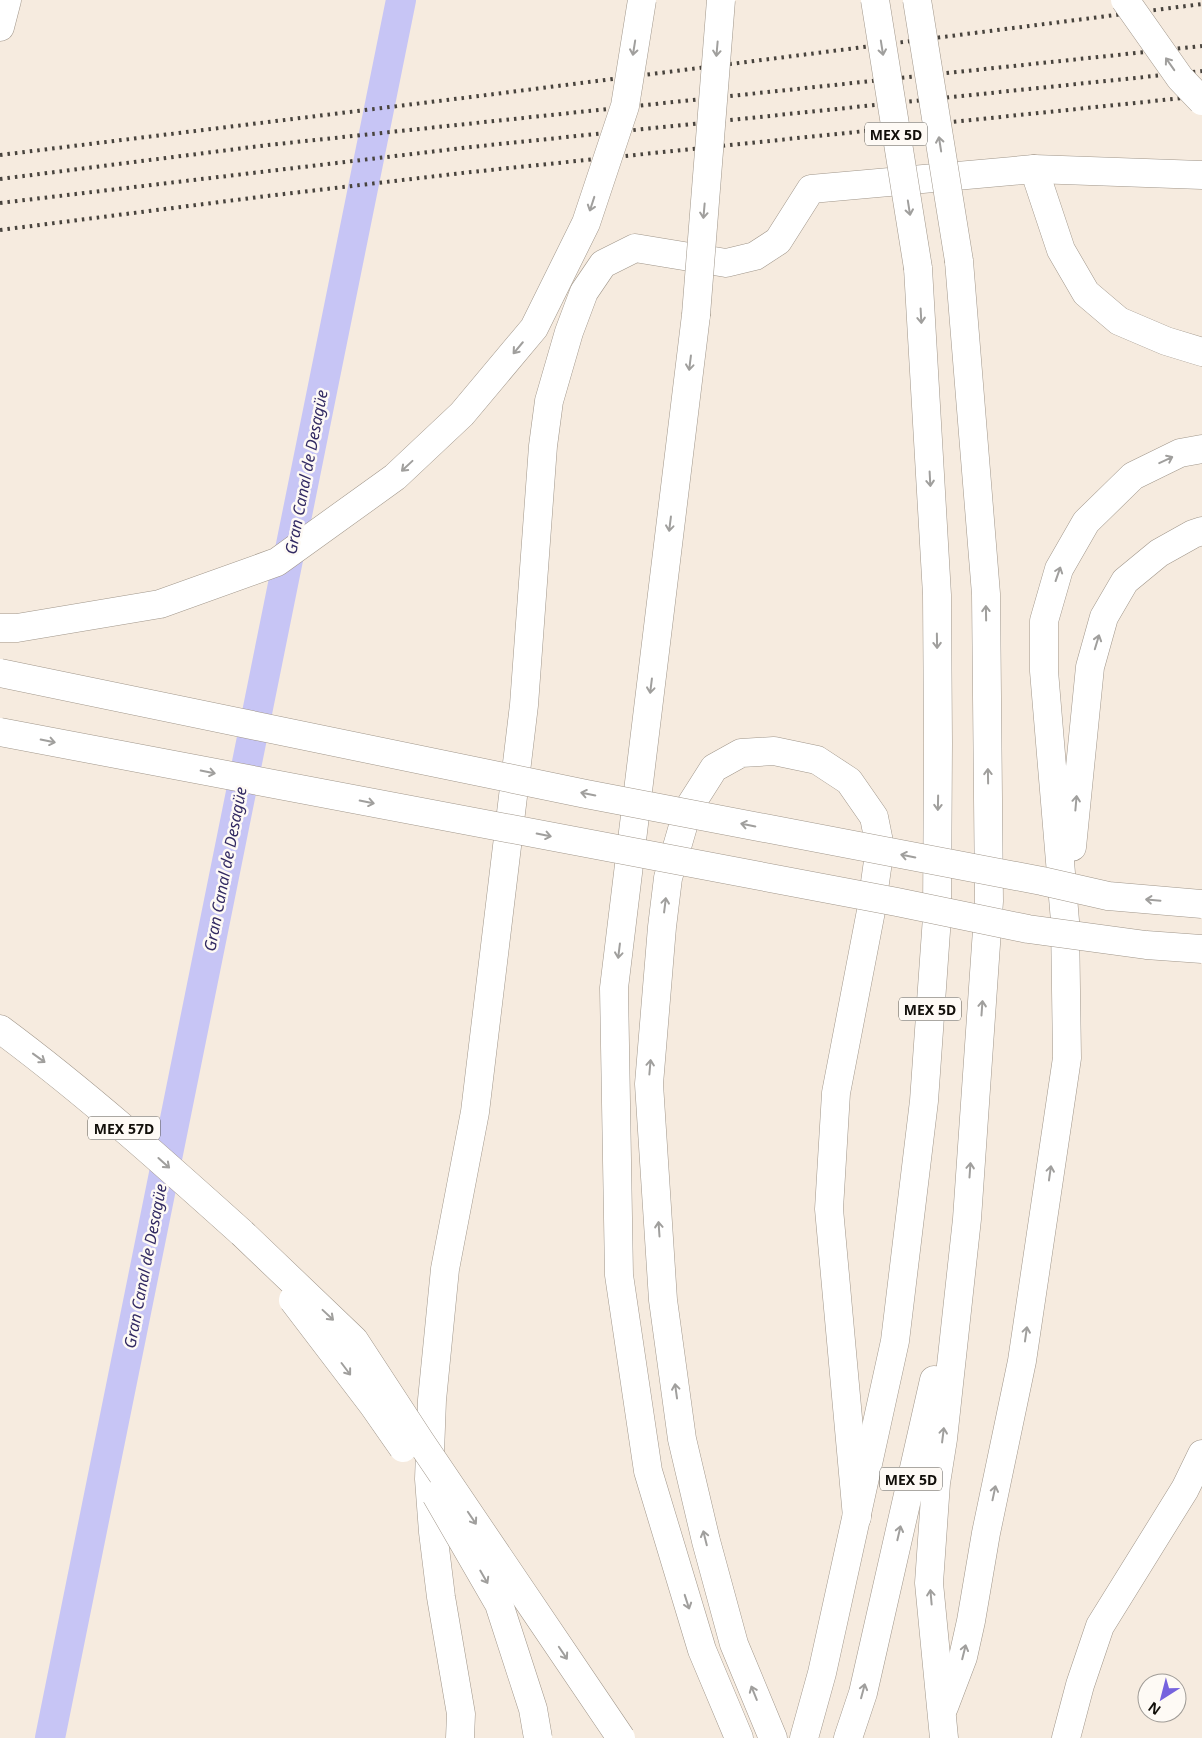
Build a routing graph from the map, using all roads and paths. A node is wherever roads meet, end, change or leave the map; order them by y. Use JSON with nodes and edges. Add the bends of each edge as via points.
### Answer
{"nodes":[{"id":1,"x":7,"y":0,"type":"edge"},
{"id":2,"x":642,"y":0,"type":"edge"},
{"id":3,"x":721,"y":0,"type":"edge"},
{"id":4,"x":875,"y":0,"type":"edge"},
{"id":5,"x":917,"y":0,"type":"edge"},
{"id":6,"x":1124,"y":0,"type":"edge"},
{"id":7,"x":0,"y":27,"type":"edge"},
{"id":8,"x":1202,"y":101,"type":"edge"},
{"id":9,"x":1034,"y":169,"type":"junction"},
{"id":10,"x":1202,"y":175,"type":"edge"},
{"id":11,"x":1202,"y":352,"type":"edge"},
{"id":12,"x":1202,"y":450,"type":"edge"},
{"id":13,"x":1202,"y":531,"type":"edge"},
{"id":14,"x":0,"y":628,"type":"edge"},
{"id":15,"x":0,"y":673,"type":"edge"},
{"id":16,"x":0,"y":732,"type":"edge"},
{"id":17,"x":1202,"y":904,"type":"edge"},
{"id":18,"x":1065,"y":921,"type":"junction"},
{"id":19,"x":1202,"y":949,"type":"edge"},
{"id":20,"x":0,"y":1030,"type":"edge"},
{"id":21,"x":967,"y":1218,"type":"junction"},
{"id":22,"x":242,"y":1233,"type":"junction"},
{"id":23,"x":1202,"y":1454,"type":"edge"},
{"id":24,"x":857,"y":1517,"type":"junction"},
{"id":25,"x":938,"y":1730,"type":"edge"},
{"id":26,"x":460,"y":1738,"type":"edge"},
{"id":27,"x":538,"y":1738,"type":"edge"},
{"id":28,"x":622,"y":1738,"type":"edge"},
{"id":29,"x":739,"y":1738,"type":"edge"},
{"id":30,"x":773,"y":1738,"type":"edge"},
{"id":31,"x":804,"y":1738,"type":"edge"},
{"id":32,"x":848,"y":1738,"type":"edge"},
{"id":33,"x":1066,"y":1738,"type":"edge"}],
"edges":[{"from":1,"to":7,"type":"main road"},
{"from":2,"to":14,"type":"main road","one_way":true,"bridge":true,"via":[[625,106],[586,223],[534,328],[462,414],[395,477],[277,562],[160,604],[17,628]]},
{"from":3,"to":29,"type":"main road","one_way":true,"bridge":true,"via":[[696,314],[614,988],[618,1275],[648,1471],[702,1650]]},
{"from":4,"to":24,"type":"main road","number":"MEX 5D","one_way":true,"bridge":true,"via":[[918,268],[937,595],[936,917],[924,1101],[895,1342]]},
{"from":21,"to":5,"type":"main road","number":"MEX 5D","one_way":true,"bridge":true,"via":[[989,901],[986,594],[958,261]]},
{"from":8,"to":6,"type":"main road","one_way":true,"bridge":true,"via":[[1180,78]]},
{"from":9,"to":10,"type":"main road"},
{"from":9,"to":11,"type":"main road","via":[[1062,250],[1086,293],[1119,321]]},
{"from":9,"to":26,"type":"main road","via":[[812,189],[778,241],[755,256],[726,263],[635,248],[603,264],[584,292],[569,332],[549,401],[544,437],[523,714],[475,1112],[445,1269],[432,1400],[429,1479],[433,1532],[461,1714]]},
{"from":18,"to":12,"type":"main road","one_way":true,"via":[[1044,671],[1044,621],[1059,569],[1086,522],[1132,476],[1180,453]]},
{"from":18,"to":13,"type":"main road","one_way":true,"via":[[1090,667],[1104,617],[1125,581],[1159,553]]},
{"from":17,"to":15,"type":"main road","one_way":true,"bridge":true,"via":[[1108,896],[586,794]]},
{"from":16,"to":19,"type":"main road","one_way":true,"bridge":true,"via":[[1028,929]]},
{"from":25,"to":18,"type":"main road","one_way":true,"via":[[963,1658],[1022,1361],[1067,1058]]},
{"from":20,"to":22,"type":"main road","number":"MEX 57D","one_way":true,"via":[[49,1065]]},
{"from":25,"to":21,"type":"main road","one_way":true,"via":[[929,1583],[936,1483]]},
{"from":32,"to":21,"type":"main road","number":"MEX 5D","one_way":true,"via":[[863,1693],[938,1363]]},
{"from":22,"to":27,"type":"main road","one_way":true,"bridge":true,"via":[[373,1405],[440,1502],[499,1604],[532,1708]]},
{"from":22,"to":28,"type":"main road","one_way":true,"bridge":true,"via":[[354,1340]]},
{"from":23,"to":33,"type":"main road","via":[[1185,1489],[1100,1626]]},
{"from":30,"to":24,"type":"main road","one_way":true,"via":[[734,1644],[682,1439],[664,1300],[649,1084],[668,878],[688,809],[714,768],[741,754],[774,751],[817,760],[849,781],[874,816],[880,846],[871,911],[836,1093],[829,1209]]},
{"from":24,"to":31,"type":"main road","number":"MEX 5D"}]}
